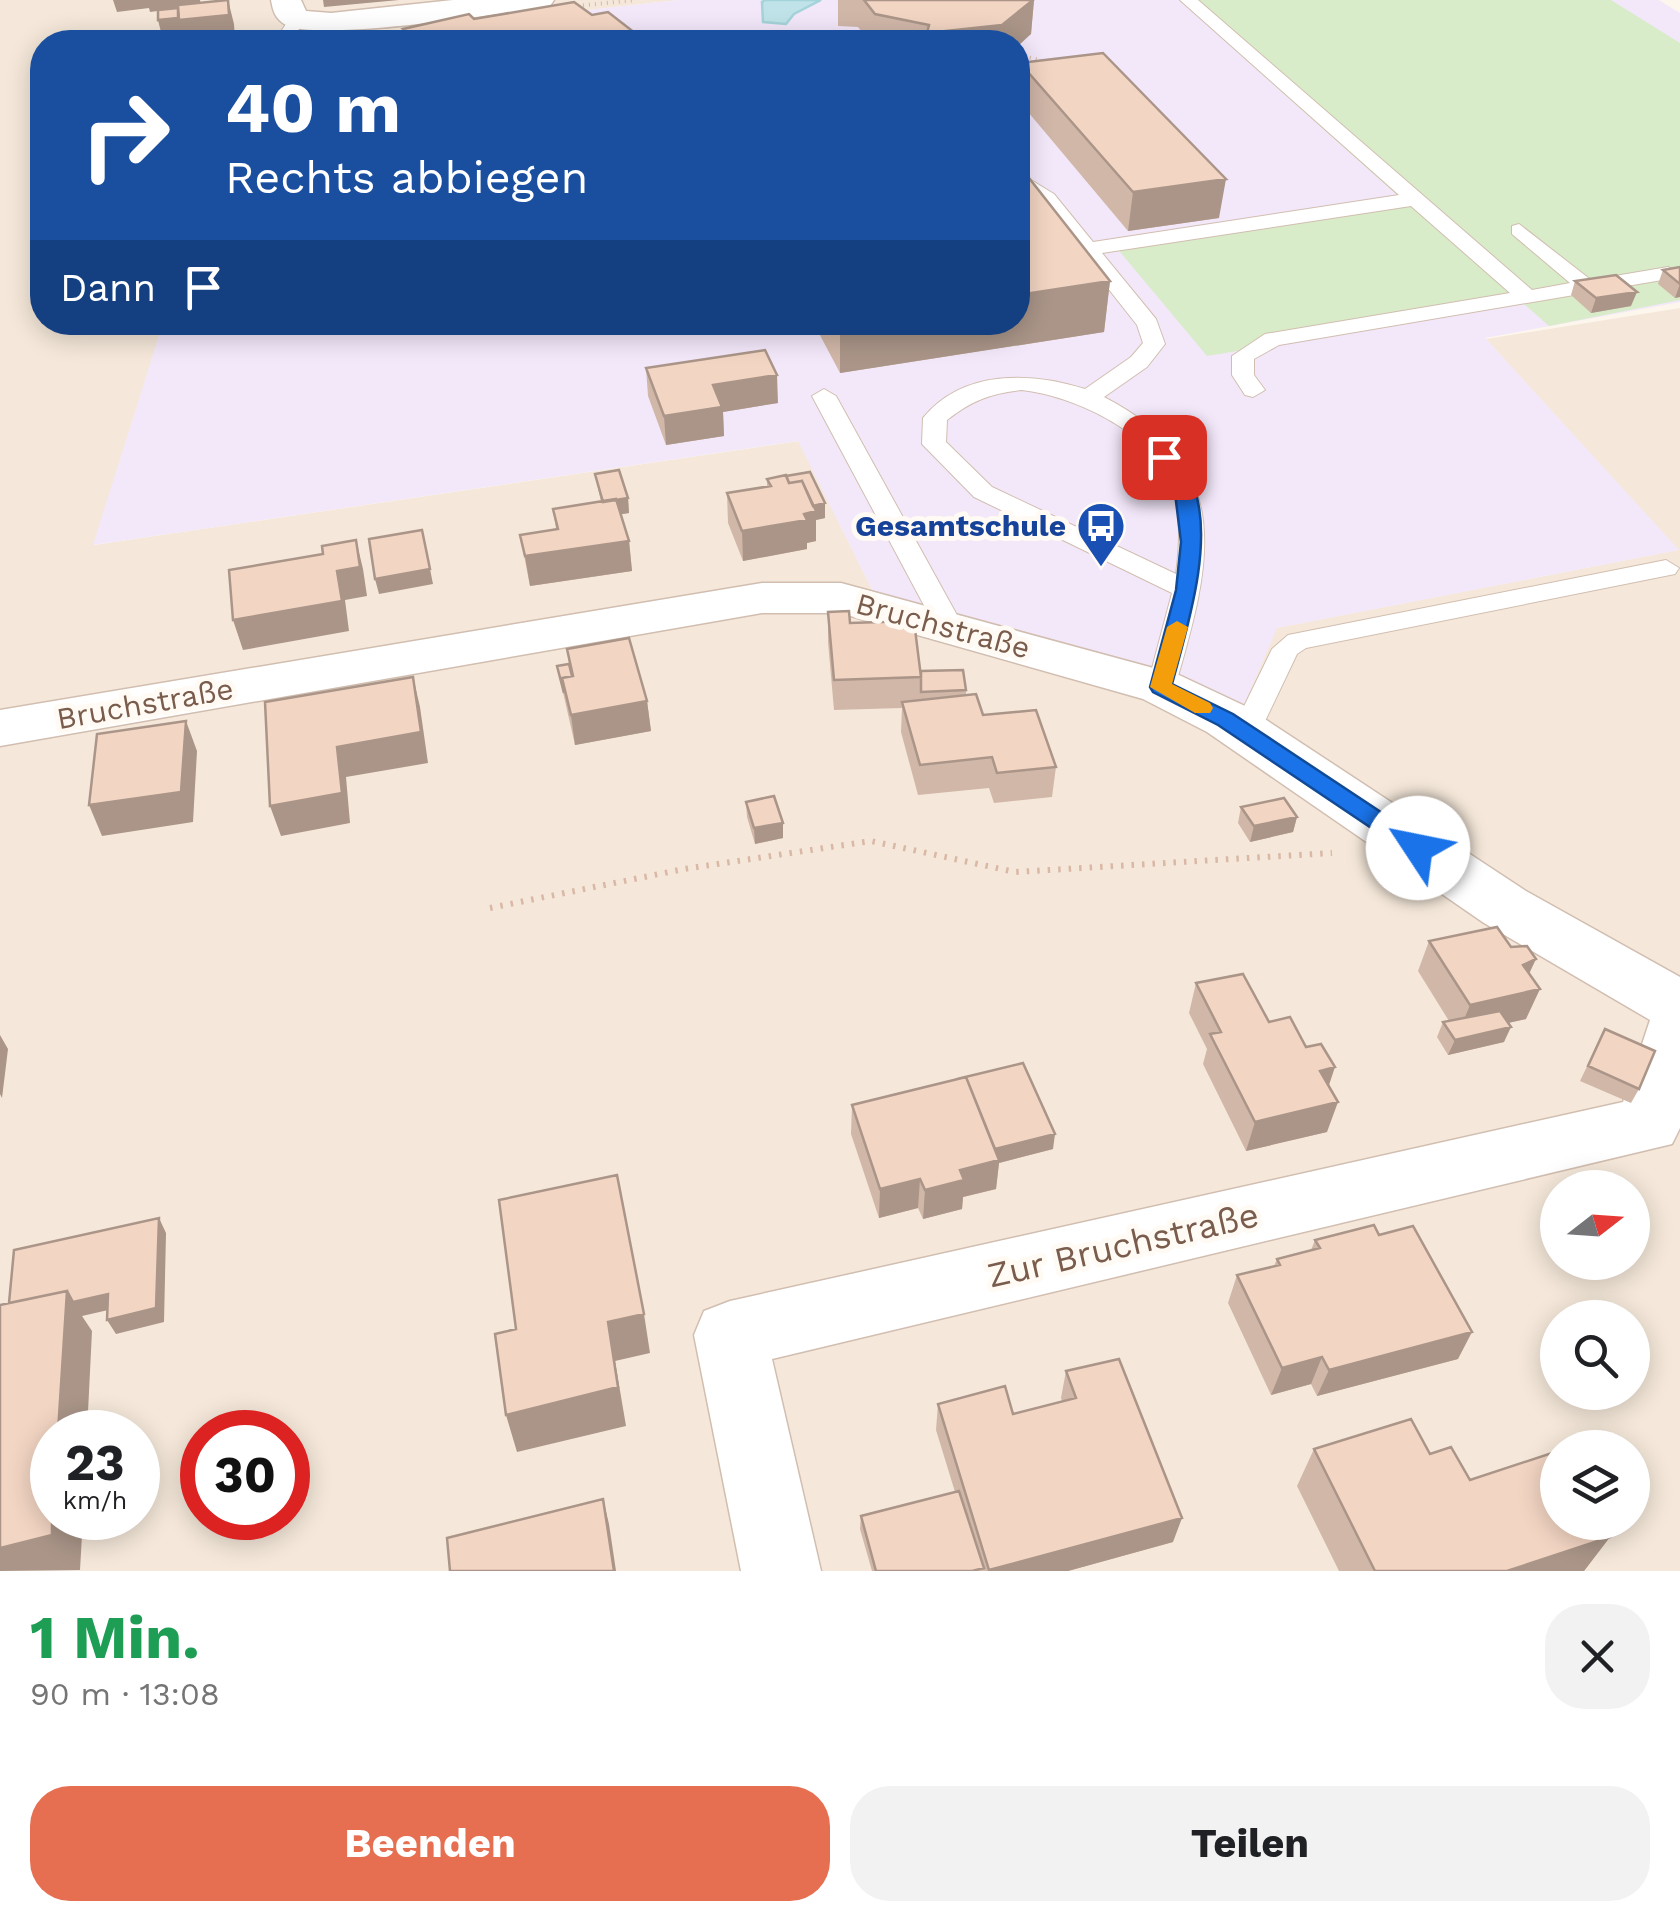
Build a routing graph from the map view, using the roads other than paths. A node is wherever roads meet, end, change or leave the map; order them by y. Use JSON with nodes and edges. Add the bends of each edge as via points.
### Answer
{"nodes":[{"id":1,"x":539,"y":0,"type":"edge"},
{"id":2,"x":1188,"y":0,"type":"edge"},
{"id":3,"x":288,"y":21,"type":"edge"},
{"id":4,"x":1030,"y":186,"type":"edge"},
{"id":5,"x":1415,"y":199,"type":"junction"},
{"id":6,"x":1519,"y":230,"type":"dead end"},
{"id":7,"x":1088,"y":249,"type":"junction"},
{"id":8,"x":1668,"y":274,"type":"edge"},
{"id":9,"x":1587,"y":287,"type":"junction"},
{"id":10,"x":1527,"y":298,"type":"junction"},
{"id":11,"x":1253,"y":390,"type":"dead end"},
{"id":12,"x":824,"y":396,"type":"dead end"},
{"id":13,"x":1087,"y":398,"type":"junction"},
{"id":14,"x":1666,"y":568,"type":"dead end"},
{"id":15,"x":1186,"y":590,"type":"junction"},
{"id":16,"x":949,"y":626,"type":"junction"},
{"id":17,"x":1160,"y":687,"type":"junction"},
{"id":18,"x":0,"y":728,"type":"edge"},
{"id":19,"x":1246,"y":733,"type":"junction"},
{"id":20,"x":1680,"y":1007,"type":"edge"},
{"id":21,"x":1680,"y":1024,"type":"edge"},
{"id":22,"x":780,"y":1571,"type":"edge"}],
"edges":[{"from":1,"to":3,"type":"street"},
{"from":2,"to":5,"type":"lane"},
{"from":4,"to":7,"type":"lane"},
{"from":5,"to":7,"type":"lane"},
{"from":5,"to":10,"type":"lane"},
{"from":6,"to":9,"type":"lane"},
{"from":7,"to":13,"type":"lane","via":[[1148,324],[1154,344]]},
{"from":8,"to":9,"type":"lane"},
{"from":9,"to":10,"type":"lane"},
{"from":10,"to":11,"type":"lane","via":[[1273,338],[1243,356],[1243,375]]},
{"from":12,"to":16,"type":"lane"},
{"from":13,"to":15,"type":"lane","via":[[1152,441],[1184,485],[1191,542]]},
{"from":13,"to":15,"type":"lane","via":[[1055,386],[982,387],[950,402],[935,418],[934,444],[984,492]]},
{"from":14,"to":19,"type":"lane","via":[[1298,641],[1286,649]]},
{"from":15,"to":17,"type":"lane"},
{"from":16,"to":17,"type":"street","name":"Bruchstraße"},
{"from":16,"to":18,"type":"street","name":"Bruchstraße","via":[[842,598],[762,598]]},
{"from":17,"to":19,"type":"street","name":"Bruchstraße"},
{"from":19,"to":20,"type":"street","name":"Bruchstraße","via":[[1505,906]]},
{"from":21,"to":22,"type":"street","name":"Zur Bruchstraße","via":[[1650,1124],[730,1335]]}]}
